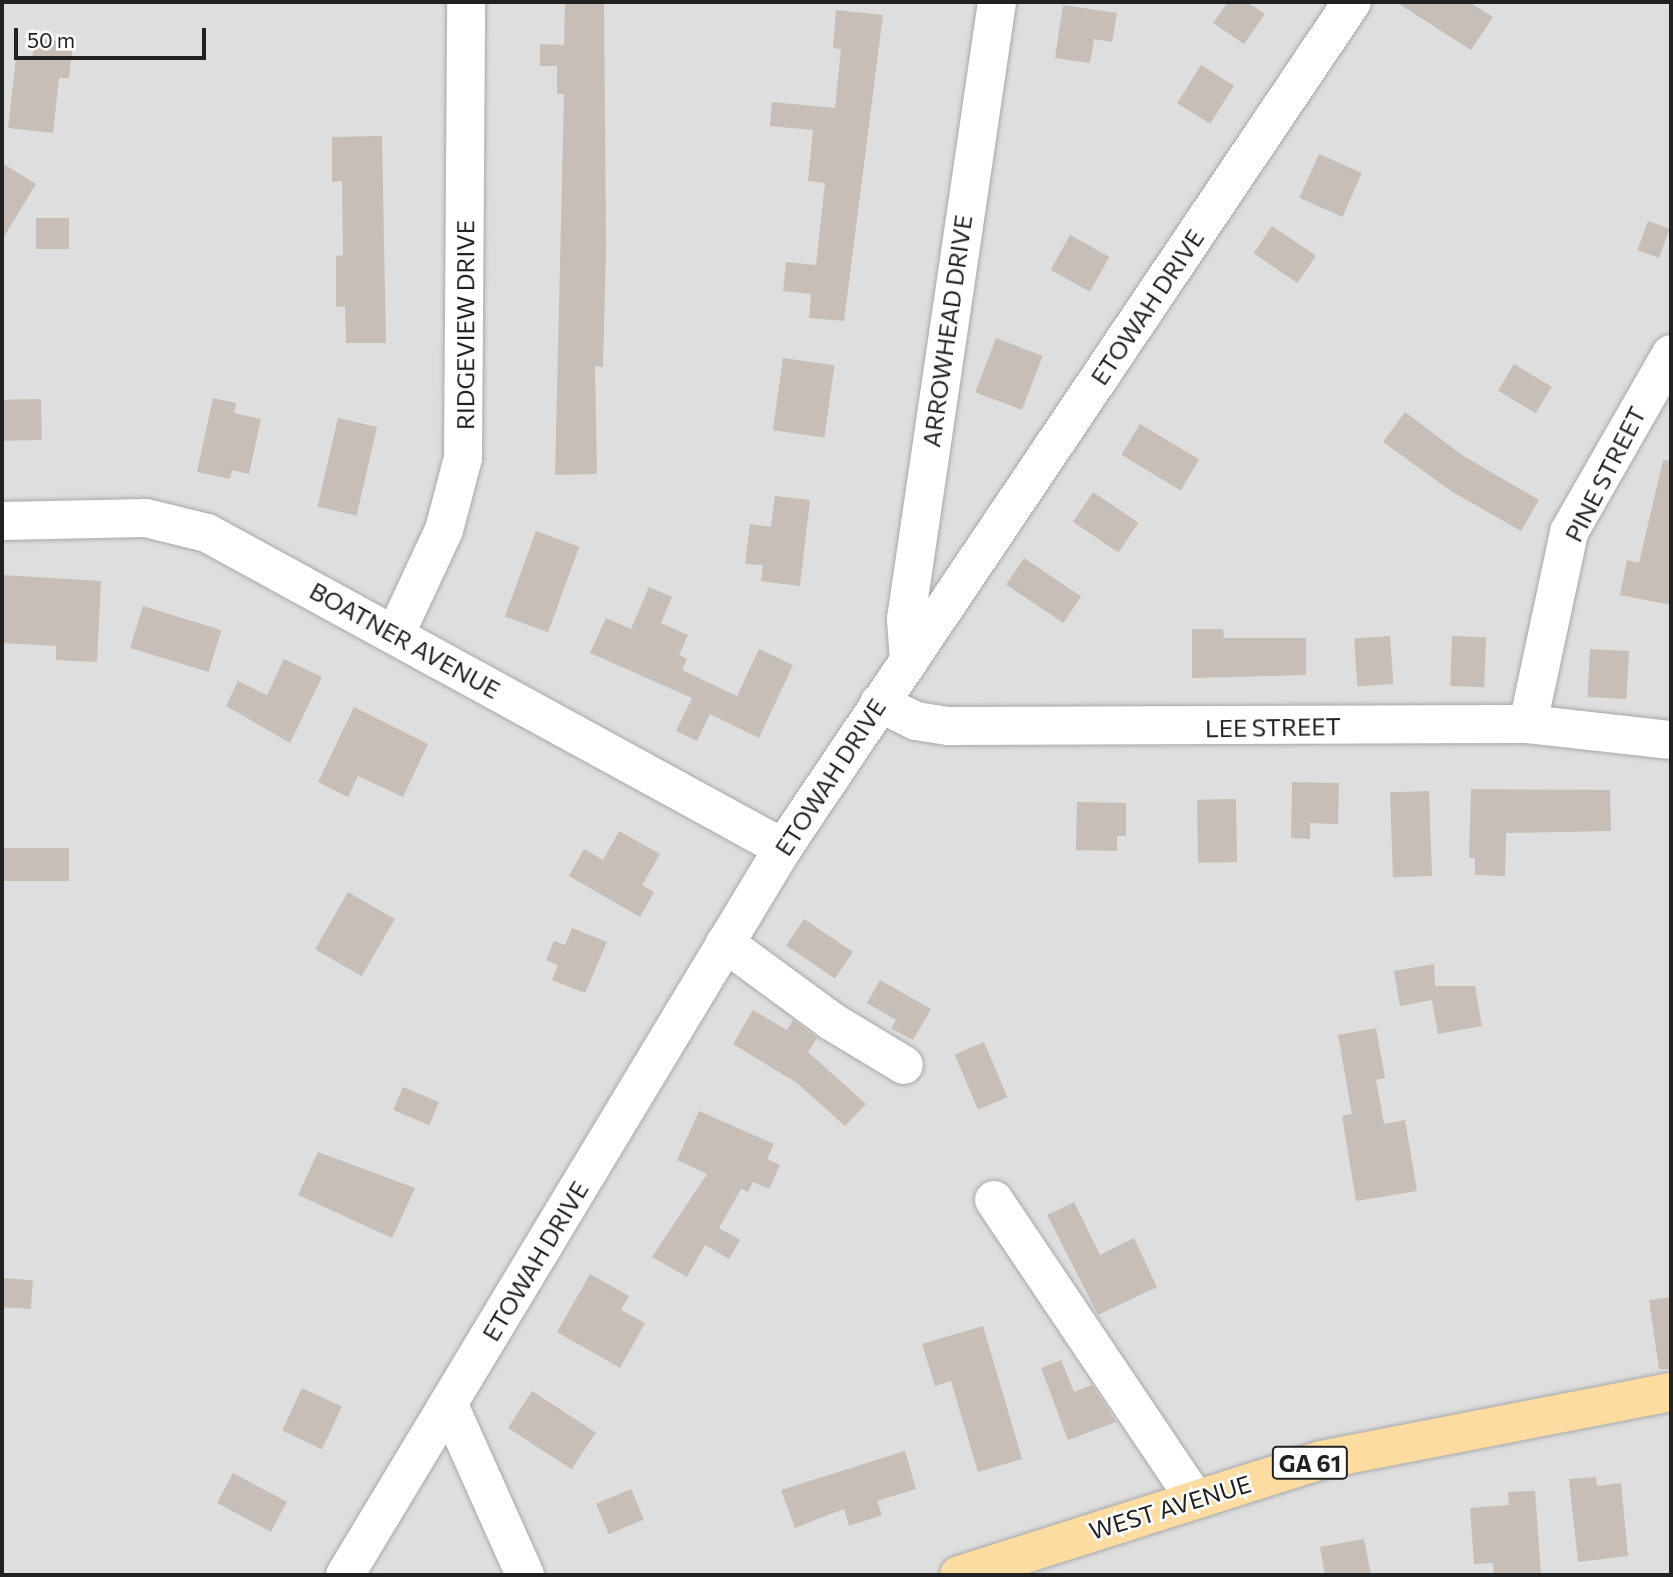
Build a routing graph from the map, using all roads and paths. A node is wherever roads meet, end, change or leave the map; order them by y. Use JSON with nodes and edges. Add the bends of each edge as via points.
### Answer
{"nodes":[{"id":1,"x":466,"y":2,"type":"edge"},
{"id":2,"x":997,"y":2,"type":"edge"},
{"id":3,"x":1352,"y":2,"type":"edge"},
{"id":4,"x":1671,"y":354,"type":"edge"},
{"id":5,"x":1654,"y":412,"type":"edge"},
{"id":6,"x":2,"y":521,"type":"edge"},
{"id":7,"x":396,"y":635,"type":"junction"},
{"id":8,"x":909,"y":661,"type":"junction"},
{"id":9,"x":879,"y":703,"type":"junction"},
{"id":10,"x":1528,"y":724,"type":"junction"},
{"id":11,"x":1671,"y":740,"type":"edge"},
{"id":12,"x":783,"y":848,"type":"junction"},
{"id":13,"x":725,"y":943,"type":"junction"},
{"id":14,"x":904,"y":1065,"type":"dead end"},
{"id":15,"x":994,"y":1200,"type":"dead end"},
{"id":16,"x":1671,"y":1392,"type":"edge"},
{"id":17,"x":449,"y":1405,"type":"junction"},
{"id":18,"x":1194,"y":1498,"type":"junction"},
{"id":19,"x":345,"y":1575,"type":"edge"},
{"id":20,"x":525,"y":1575,"type":"edge"},
{"id":21,"x":959,"y":1575,"type":"edge"}],
"edges":[{"from":1,"to":7,"type":"street","name":"RIDGEVIEW DRIVE","via":[[463,458],[444,530]]},
{"from":2,"to":8,"type":"street","name":"ARROWHEAD DRIVE","via":[[905,619]]},
{"from":3,"to":8,"type":"street","name":"ETOWAH DRIVE"},
{"from":4,"to":5,"type":"street","name":"PINE STREET"},
{"from":5,"to":10,"type":"street","name":"PINE STREET","via":[[1569,533]]},
{"from":6,"to":7,"type":"street","name":"BOATNER AVENUE","via":[[146,518],[186,526]]},
{"from":7,"to":12,"type":"street","name":"BOATNER AVENUE"},
{"from":8,"to":9,"type":"street","name":"ETOWAH DRIVE"},
{"from":9,"to":10,"type":"street","name":"LEE STREET","via":[[916,720],[948,726]]},
{"from":9,"to":12,"type":"street","name":"ETOWAH DRIVE"},
{"from":10,"to":11,"type":"street","name":"LEE STREET"},
{"from":12,"to":13,"type":"street","name":"ETOWAH DRIVE"},
{"from":13,"to":14,"type":"street","via":[[831,1021]]},
{"from":13,"to":17,"type":"street","name":"ETOWAH DRIVE"},
{"from":15,"to":18,"type":"street"},
{"from":16,"to":18,"type":"main road","name":"WEST AVENUE","number":"GA 61","via":[[1334,1457]]},
{"from":17,"to":19,"type":"street","name":"ETOWAH DRIVE"},
{"from":17,"to":20,"type":"street"},
{"from":18,"to":21,"type":"main road","name":"WEST AVENUE","number":"GA 61"}]}
